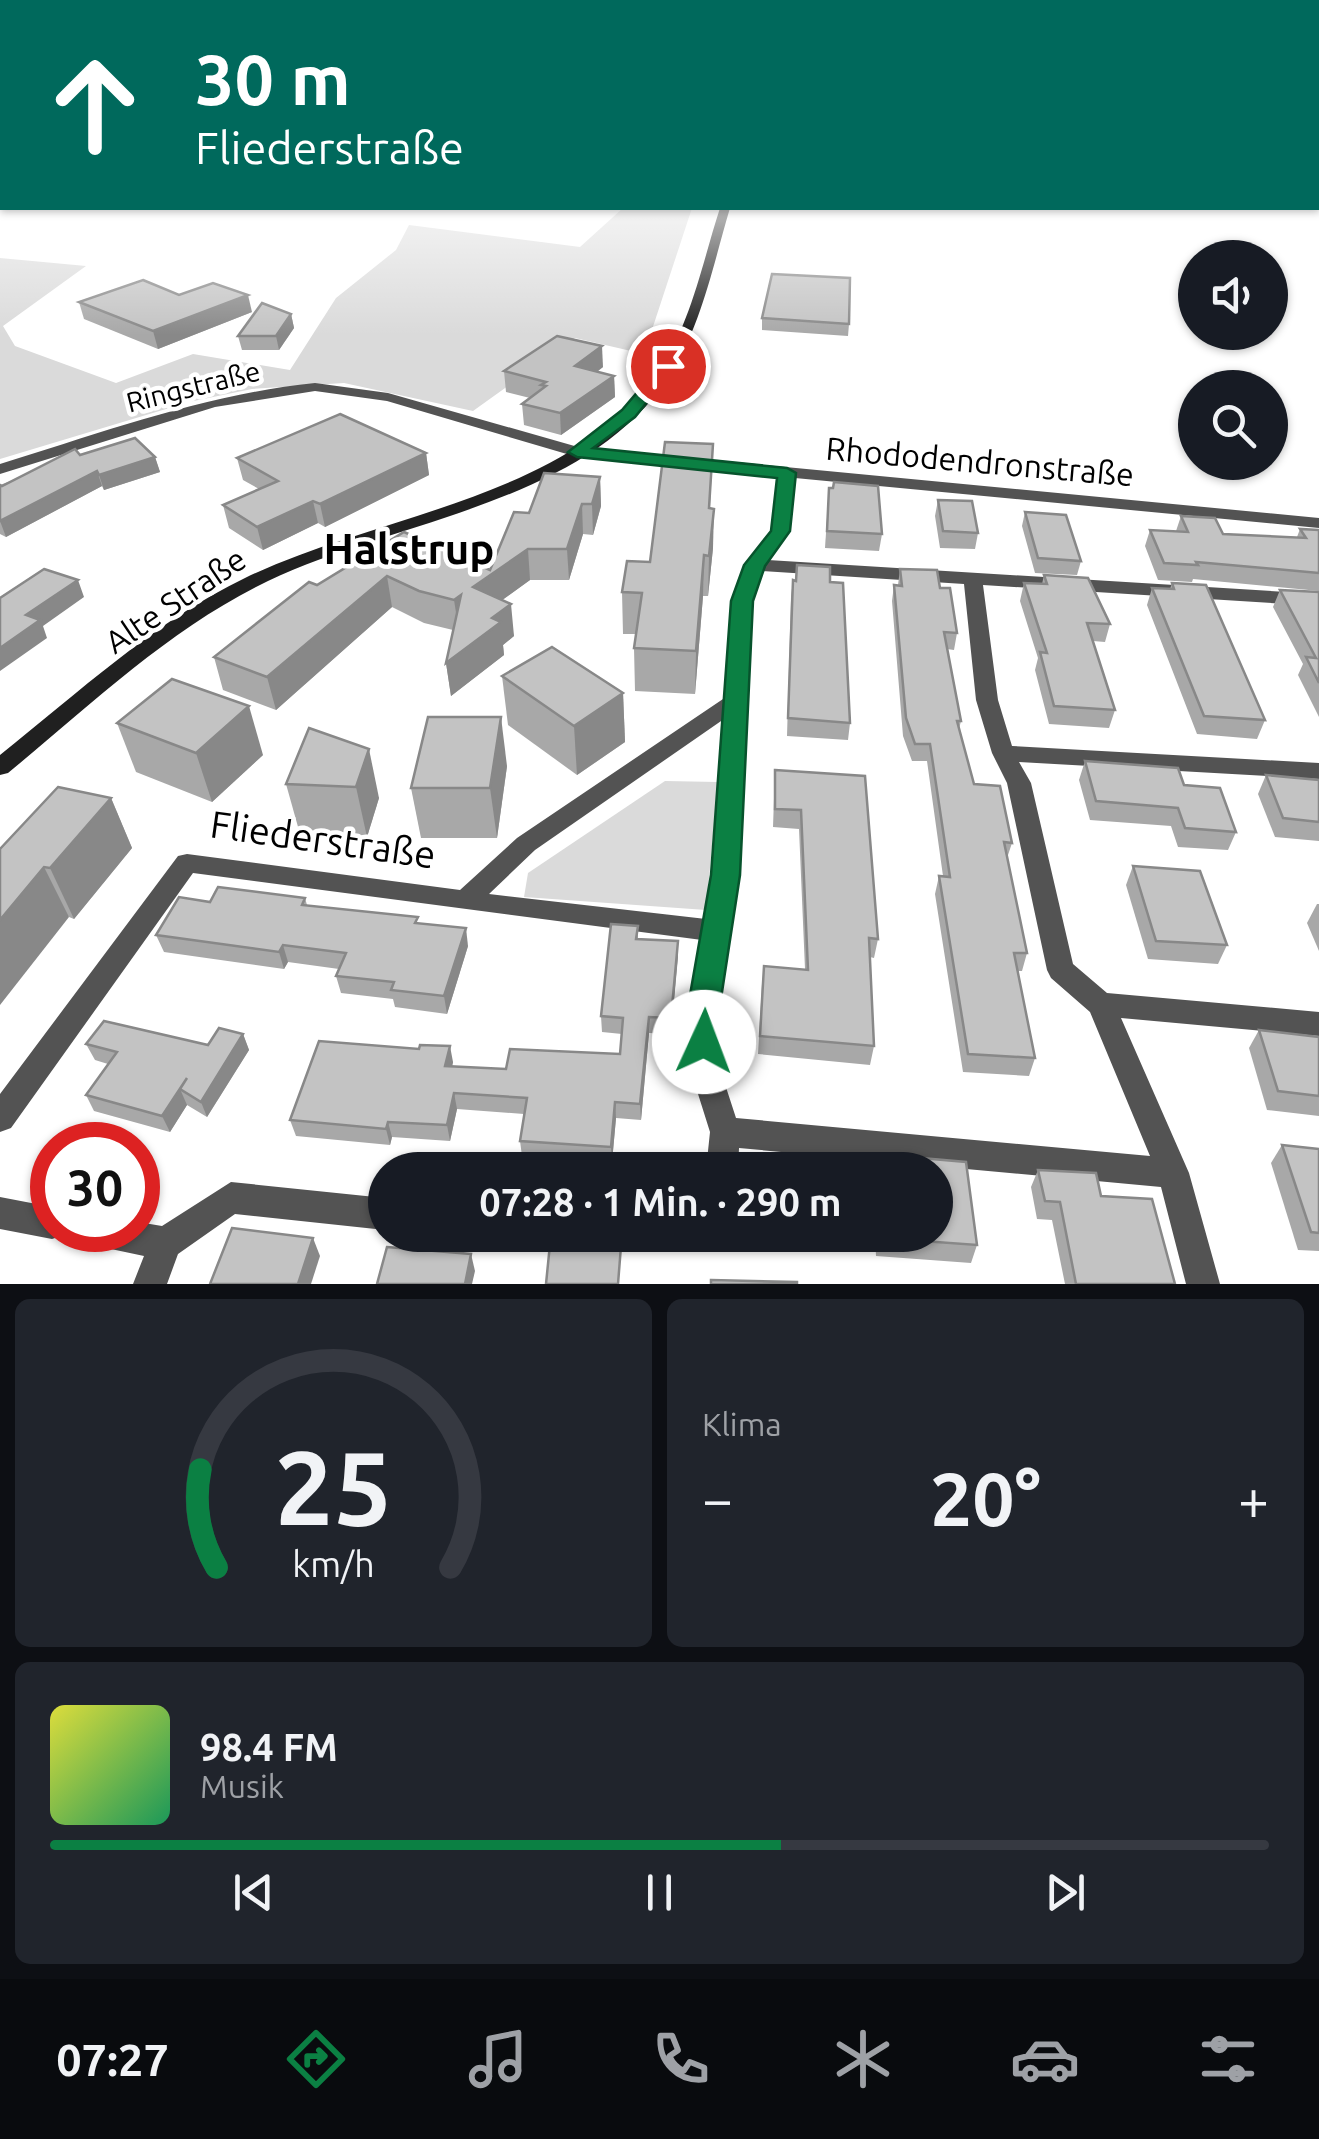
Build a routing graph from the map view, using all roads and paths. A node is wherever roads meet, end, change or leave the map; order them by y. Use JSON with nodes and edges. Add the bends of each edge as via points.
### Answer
{"nodes":[{"id":1,"x":723,"y":215,"type":"edge"},
{"id":2,"x":577,"y":452,"type":"junction"},
{"id":3,"x":0,"y":470,"type":"edge"},
{"id":4,"x":787,"y":473,"type":"junction"},
{"id":5,"x":1319,"y":523,"type":"edge"},
{"id":6,"x":754,"y":565,"type":"junction"},
{"id":7,"x":973,"y":579,"type":"junction"},
{"id":8,"x":1319,"y":600,"type":"edge"},
{"id":9,"x":736,"y":701,"type":"junction"},
{"id":10,"x":1002,"y":753,"type":"junction"},
{"id":11,"x":0,"y":767,"type":"edge"},
{"id":12,"x":1319,"y":771,"type":"edge"},
{"id":13,"x":464,"y":901,"type":"junction"},
{"id":14,"x":714,"y":930,"type":"junction"},
{"id":15,"x":1102,"y":1004,"type":"junction"},
{"id":16,"x":1319,"y":1024,"type":"edge"},
{"id":17,"x":0,"y":1118,"type":"edge"},
{"id":18,"x":725,"y":1132,"type":"junction"},
{"id":19,"x":723,"y":1152,"type":"edge"},
{"id":20,"x":1174,"y":1174,"type":"junction"},
{"id":21,"x":368,"y":1212,"type":"edge"},
{"id":22,"x":0,"y":1213,"type":"edge"},
{"id":23,"x":30,"y":1219,"type":"edge"},
{"id":24,"x":160,"y":1242,"type":"edge"},
{"id":25,"x":166,"y":1243,"type":"junction"},
{"id":26,"x":150,"y":1284,"type":"edge"},
{"id":27,"x":1203,"y":1284,"type":"edge"}],
"edges":[{"from":1,"to":2,"type":"street","name":"Alte Straße","via":[[663,375],[628,414]]},
{"from":2,"to":3,"type":"street","name":"Ringstraße","via":[[388,397],[316,388],[212,403]]},
{"from":2,"to":4,"type":"street","name":"Rhododendronstraße"},
{"from":2,"to":11,"type":"street","name":"Alte Straße","via":[[498,490],[246,584],[170,634]]},
{"from":4,"to":5,"type":"street","name":"Rhododendronstraße"},
{"from":4,"to":6,"type":"street","via":[[780,531]]},
{"from":6,"to":7,"type":"street"},
{"from":6,"to":9,"type":"street","via":[[742,601]]},
{"from":7,"to":8,"type":"street"},
{"from":7,"to":10,"type":"street","via":[[986,700]]},
{"from":9,"to":13,"type":"street","name":"Fliederstraße","via":[[526,844]]},
{"from":9,"to":14,"type":"street","via":[[726,875]]},
{"from":10,"to":12,"type":"street"},
{"from":10,"to":15,"type":"street","via":[[1019,783],[1061,970]]},
{"from":13,"to":14,"type":"street","name":"Fliederstraße"},
{"from":13,"to":17,"type":"street","name":"Fliederstraße","via":[[187,863]]},
{"from":14,"to":18,"type":"street","via":[[702,1018],[708,1078]]},
{"from":15,"to":16,"type":"street"},
{"from":15,"to":20,"type":"street"},
{"from":18,"to":19,"type":"street"},
{"from":18,"to":20,"type":"street"},
{"from":20,"to":27,"type":"street"},
{"from":21,"to":25,"type":"street","via":[[231,1198]]},
{"from":22,"to":23,"type":"street"},
{"from":24,"to":25,"type":"street"},
{"from":25,"to":26,"type":"street"}]}
